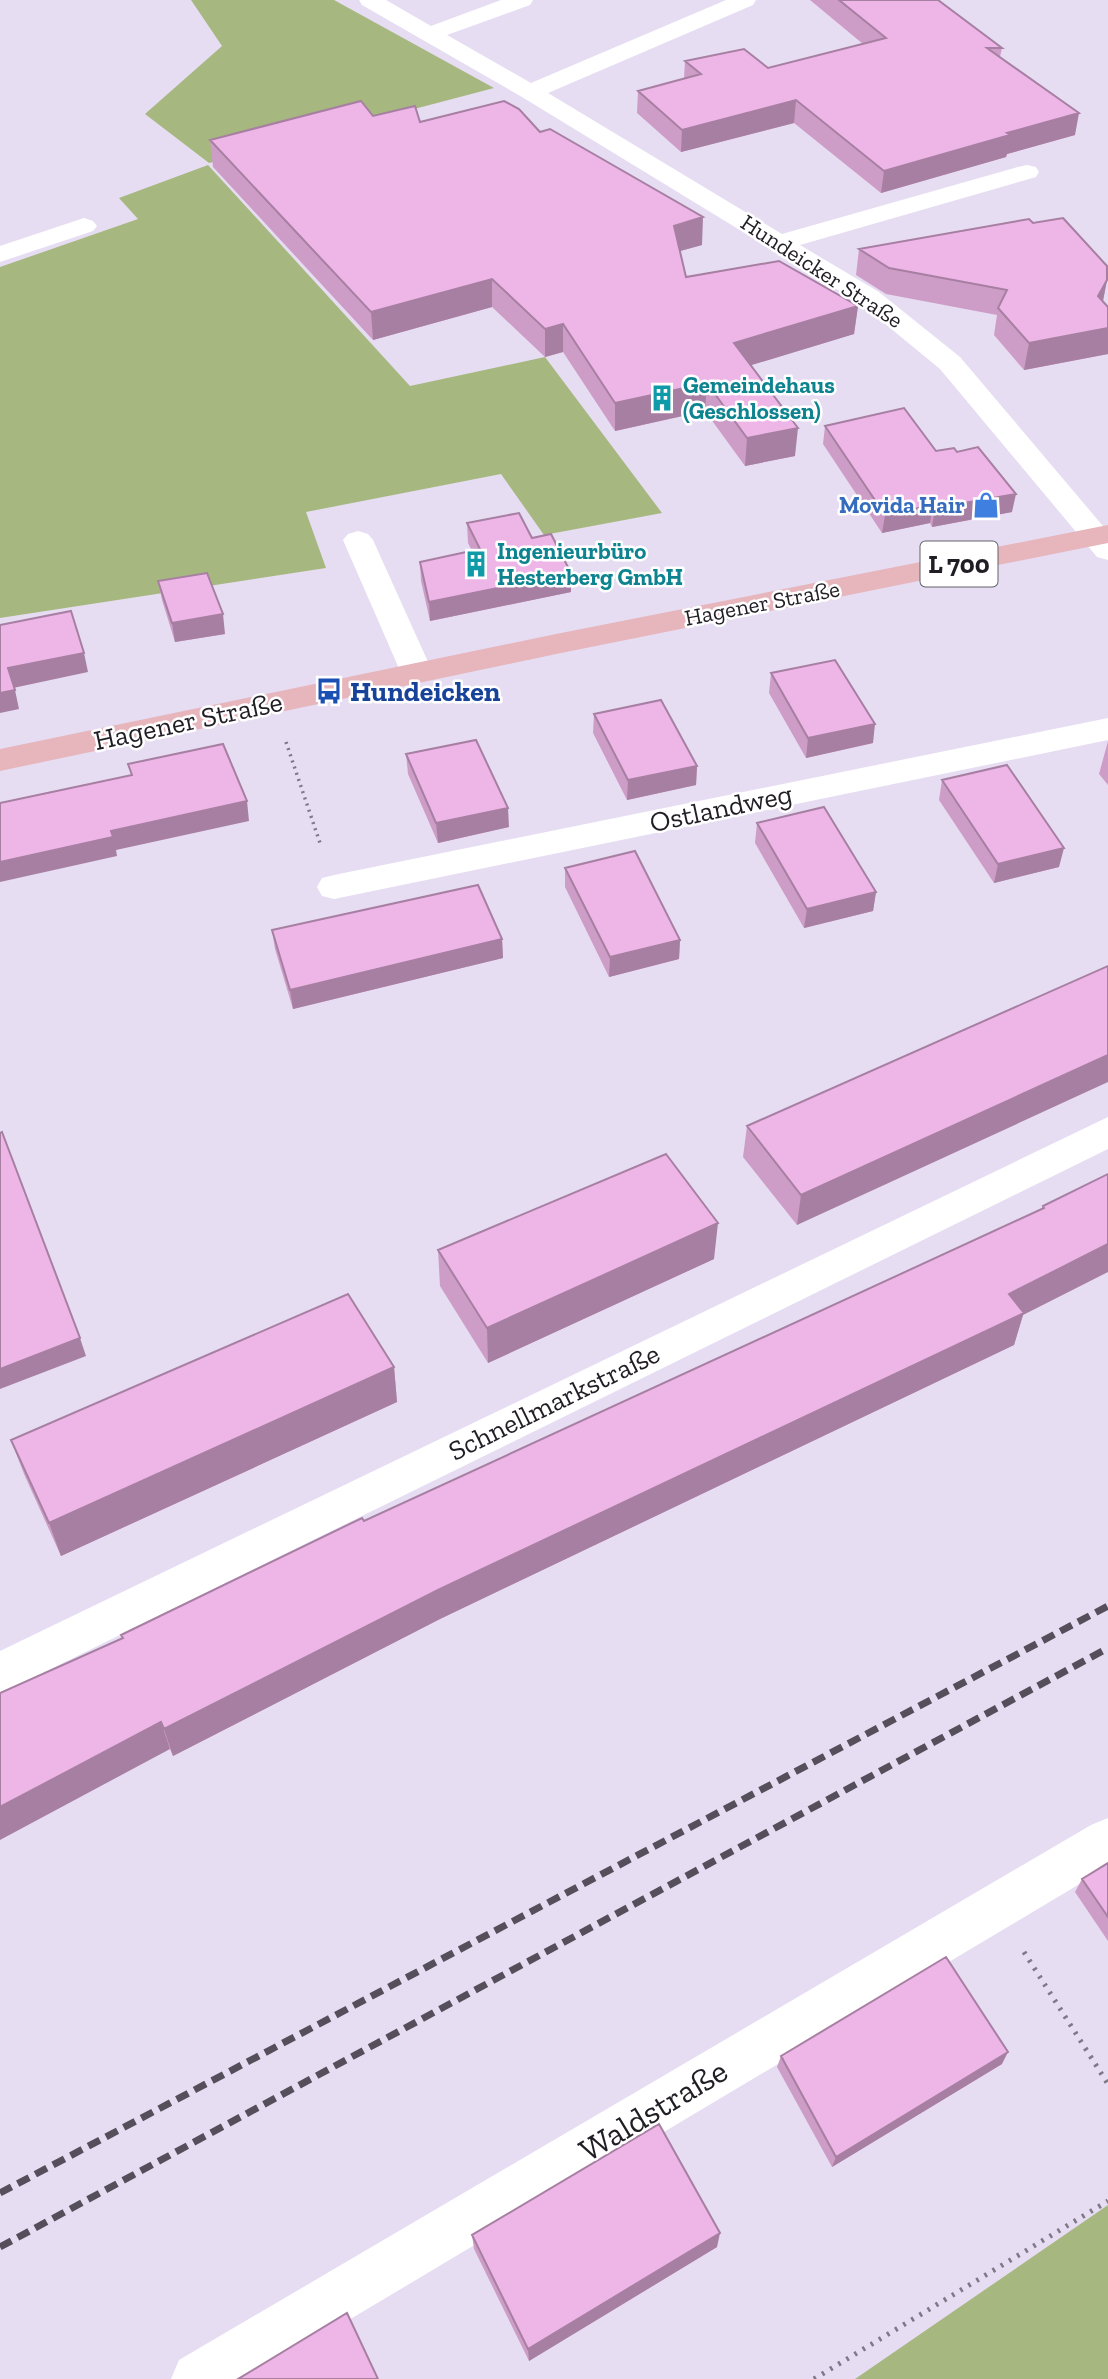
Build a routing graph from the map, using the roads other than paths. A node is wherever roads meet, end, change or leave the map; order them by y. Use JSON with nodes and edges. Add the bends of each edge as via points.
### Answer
{"nodes":[{"id":1,"x":370,"y":0,"type":"edge"},
{"id":2,"x":522,"y":0,"type":"edge"},
{"id":3,"x":745,"y":0,"type":"edge"},
{"id":4,"x":429,"y":34,"type":"junction"},
{"id":5,"x":530,"y":92,"type":"junction"},
{"id":6,"x":1027,"y":172,"type":"dead end"},
{"id":7,"x":84,"y":226,"type":"dead end"},
{"id":8,"x":782,"y":242,"type":"junction"},
{"id":9,"x":0,"y":254,"type":"edge"},
{"id":10,"x":358,"y":540,"type":"dead end"},
{"id":11,"x":1104,"y":541,"type":"edge"},
{"id":12,"x":417,"y":673,"type":"junction"},
{"id":13,"x":1108,"y":729,"type":"edge"},
{"id":14,"x":0,"y":760,"type":"edge"},
{"id":15,"x":334,"y":887,"type":"road end"},
{"id":16,"x":1108,"y":1132,"type":"edge"},
{"id":17,"x":0,"y":1673,"type":"edge"},
{"id":18,"x":1108,"y":1841,"type":"edge"},
{"id":19,"x":198,"y":2379,"type":"edge"}],
"edges":[{"from":1,"to":4,"type":"street","name":"Hundeicker Straße"},
{"from":2,"to":4,"type":"street"},
{"from":3,"to":5,"type":"street"},
{"from":4,"to":5,"type":"street","name":"Hundeicker Straße"},
{"from":5,"to":8,"type":"street","name":"Hundeicker Straße"},
{"from":6,"to":8,"type":"street"},
{"from":7,"to":9,"type":"street"},
{"from":8,"to":11,"type":"street","name":"Hundeicker Straße","via":[[922,337],[950,363]]},
{"from":10,"to":12,"type":"street"},
{"from":11,"to":12,"type":"main road","name":"Hagener Straße","number":"L 700"},
{"from":12,"to":14,"type":"main road","name":"Hagener Straße","number":"L 700"},
{"from":13,"to":15,"type":"street","name":"Ostlandweg"},
{"from":16,"to":17,"type":"street","name":"Schnellmarkstraße"},
{"from":18,"to":19,"type":"street","name":"Waldstraße"}]}
